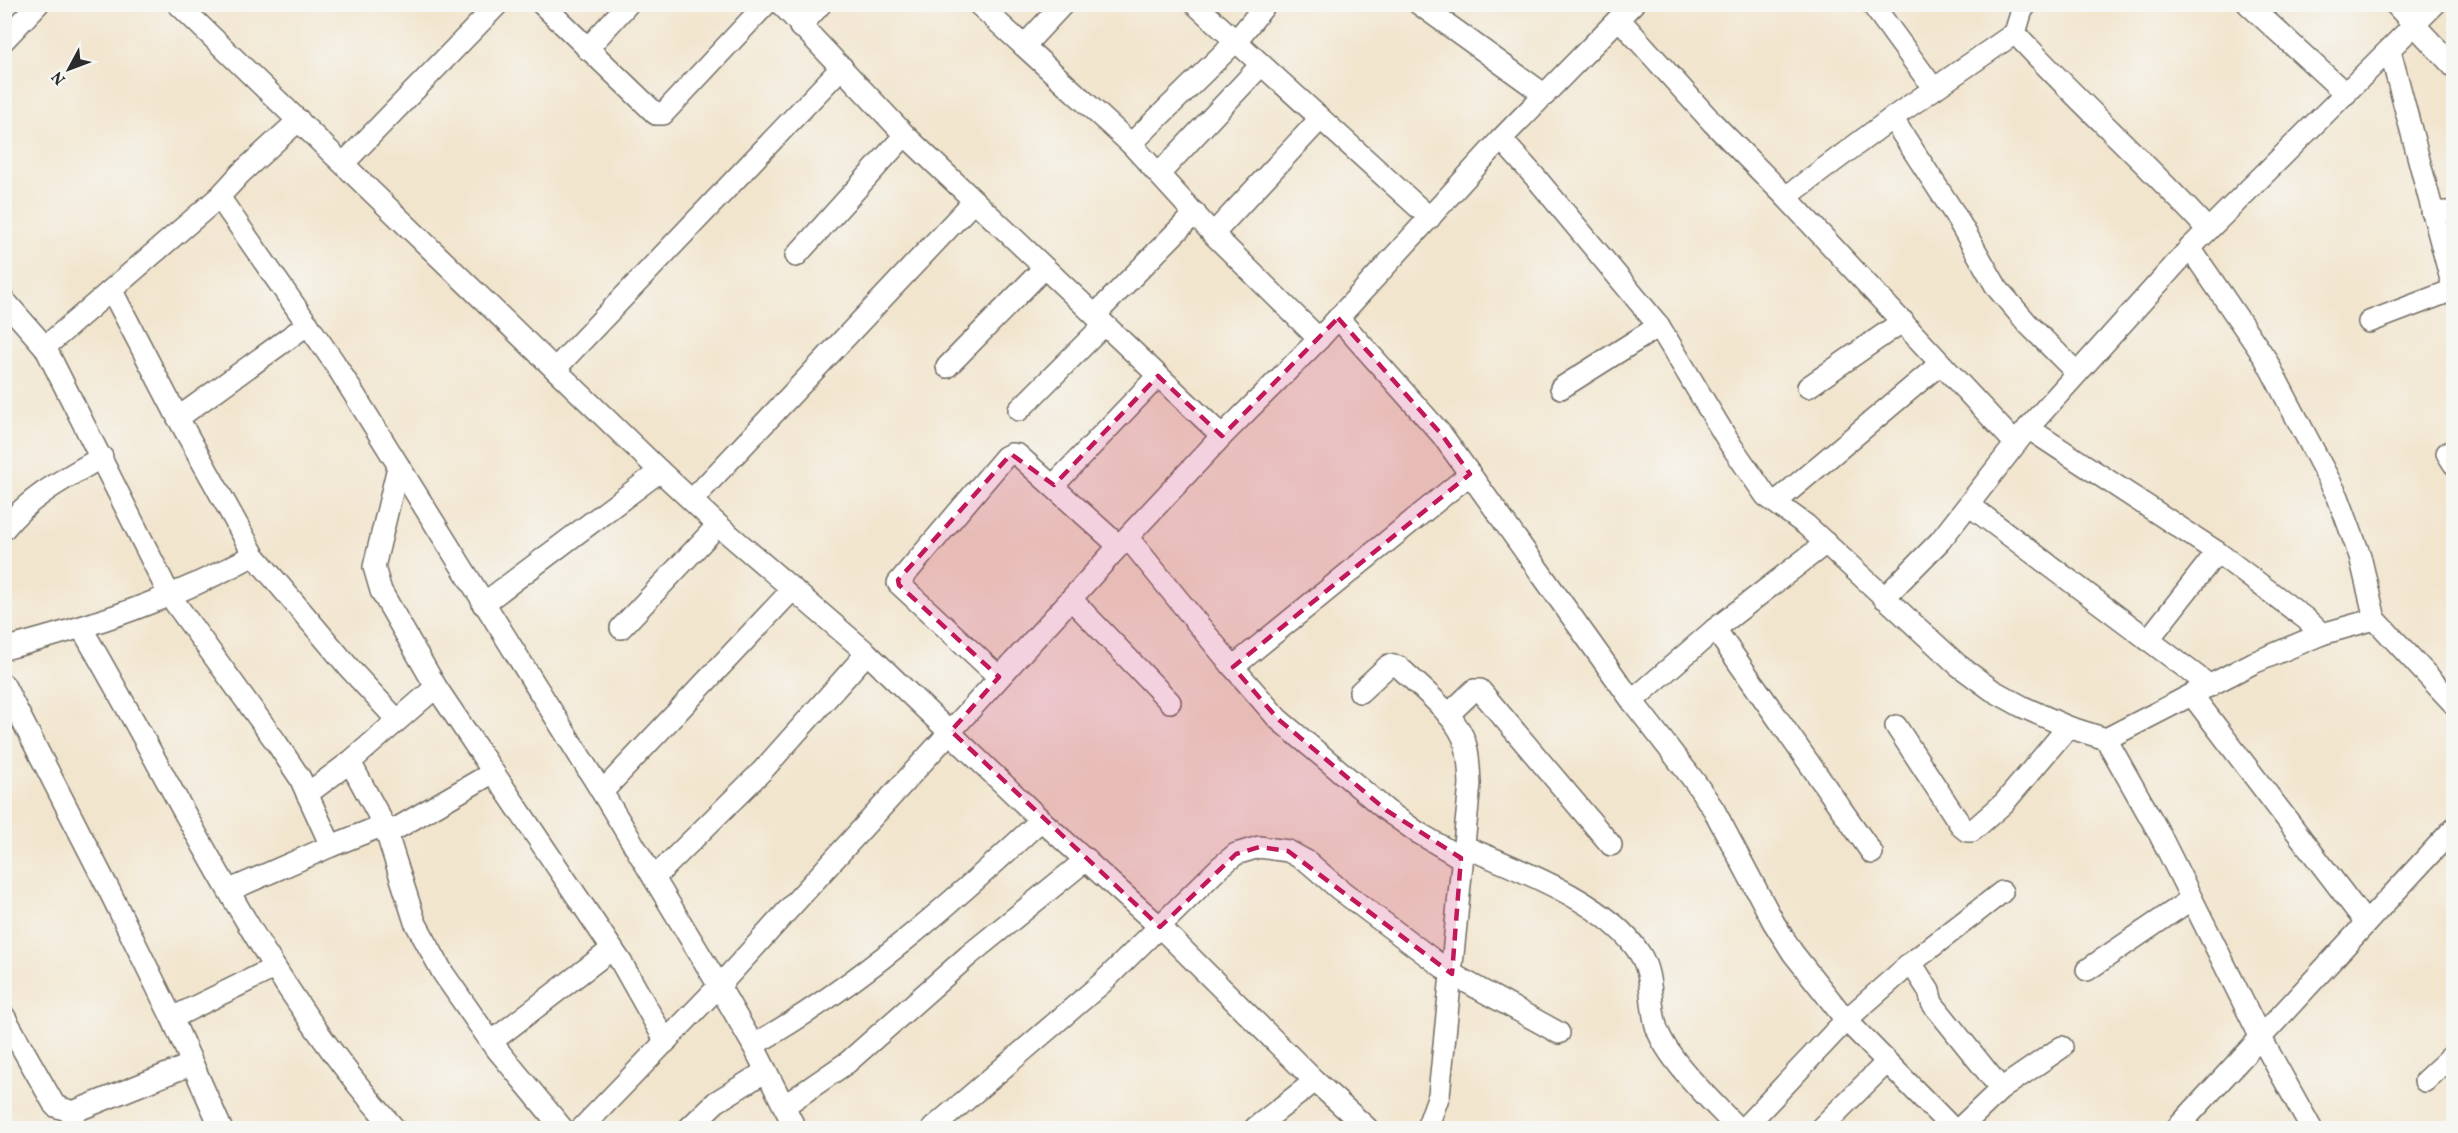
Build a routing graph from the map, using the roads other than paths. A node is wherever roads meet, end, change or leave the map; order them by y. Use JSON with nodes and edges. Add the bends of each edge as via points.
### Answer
{"nodes":[{"id":1,"x":38,"y":4,"type":"edge"},
{"id":2,"x":178,"y":4,"type":"edge"},
{"id":3,"x":498,"y":4,"type":"edge"},
{"id":4,"x":542,"y":4,"type":"edge"},
{"id":5,"x":628,"y":4,"type":"edge"},
{"id":6,"x":766,"y":4,"type":"edge"},
{"id":7,"x":781,"y":4,"type":"edge"},
{"id":8,"x":821,"y":4,"type":"edge"},
{"id":9,"x":978,"y":4,"type":"edge"},
{"id":10,"x":1063,"y":4,"type":"edge"},
{"id":11,"x":1195,"y":4,"type":"edge"},
{"id":12,"x":1266,"y":4,"type":"edge"},
{"id":13,"x":1419,"y":4,"type":"edge"},
{"id":14,"x":1872,"y":4,"type":"edge"},
{"id":15,"x":2248,"y":4,"type":"edge"},
{"id":16,"x":2395,"y":4,"type":"edge"},
{"id":17,"x":2435,"y":4,"type":"edge"},
{"id":18,"x":2023,"y":6,"type":"edge"},
{"id":19,"x":1627,"y":10,"type":"edge"},
{"id":20,"x":2414,"y":25,"type":"junction"},
{"id":21,"x":800,"y":27,"type":"junction"},
{"id":22,"x":2015,"y":33,"type":"junction"},
{"id":23,"x":4,"y":40,"type":"edge"},
{"id":24,"x":1236,"y":41,"type":"junction"},
{"id":25,"x":1024,"y":46,"type":"junction"},
{"id":26,"x":587,"y":49,"type":"junction"},
{"id":27,"x":2390,"y":51,"type":"junction"},
{"id":28,"x":1262,"y":65,"type":"junction"},
{"id":29,"x":842,"y":67,"type":"junction"},
{"id":30,"x":2454,"y":67,"type":"edge"},
{"id":31,"x":1934,"y":89,"type":"junction"},
{"id":32,"x":2346,"y":94,"type":"junction"},
{"id":33,"x":1545,"y":95,"type":"junction"},
{"id":34,"x":1892,"y":118,"type":"junction"},
{"id":35,"x":1320,"y":119,"type":"junction"},
{"id":36,"x":299,"y":120,"type":"junction"},
{"id":37,"x":905,"y":135,"type":"junction"},
{"id":38,"x":1501,"y":140,"type":"junction"},
{"id":39,"x":1131,"y":144,"type":"junction"},
{"id":40,"x":344,"y":164,"type":"junction"},
{"id":41,"x":1159,"y":174,"type":"junction"},
{"id":42,"x":219,"y":197,"type":"junction"},
{"id":43,"x":1786,"y":197,"type":"junction"},
{"id":44,"x":974,"y":201,"type":"junction"},
{"id":45,"x":2432,"y":212,"type":"junction"},
{"id":46,"x":2454,"y":212,"type":"edge"},
{"id":47,"x":1195,"y":213,"type":"junction"},
{"id":48,"x":1430,"y":218,"type":"junction"},
{"id":49,"x":2208,"y":230,"type":"junction"},
{"id":50,"x":1213,"y":234,"type":"junction"},
{"id":51,"x":2190,"y":248,"type":"junction"},
{"id":52,"x":796,"y":255,"type":"dead end"},
{"id":53,"x":1044,"y":268,"type":"junction"},
{"id":54,"x":112,"y":291,"type":"junction"},
{"id":55,"x":2453,"y":291,"type":"edge"},
{"id":56,"x":4,"y":300,"type":"edge"},
{"id":57,"x":1338,"y":318,"type":"junction"},
{"id":58,"x":1099,"y":320,"type":"junction"},
{"id":59,"x":1903,"y":321,"type":"junction"},
{"id":60,"x":2368,"y":321,"type":"dead end"},
{"id":61,"x":308,"y":324,"type":"junction"},
{"id":62,"x":1659,"y":326,"type":"junction"},
{"id":63,"x":1319,"y":339,"type":"junction"},
{"id":64,"x":45,"y":347,"type":"junction"},
{"id":65,"x":1940,"y":364,"type":"junction"},
{"id":66,"x":947,"y":367,"type":"dead end"},
{"id":67,"x":555,"y":369,"type":"junction"},
{"id":68,"x":2076,"y":372,"type":"junction"},
{"id":69,"x":1158,"y":376,"type":"junction"},
{"id":70,"x":1808,"y":387,"type":"dead end"},
{"id":71,"x":1561,"y":388,"type":"dead end"},
{"id":72,"x":1019,"y":410,"type":"dead end"},
{"id":73,"x":178,"y":418,"type":"junction"},
{"id":74,"x":2022,"y":435,"type":"junction"},
{"id":75,"x":1222,"y":436,"type":"junction"},
{"id":76,"x":102,"y":457,"type":"junction"},
{"id":77,"x":398,"y":467,"type":"junction"},
{"id":78,"x":660,"y":471,"type":"junction"},
{"id":79,"x":1470,"y":474,"type":"junction"},
{"id":80,"x":1054,"y":485,"type":"junction"},
{"id":81,"x":692,"y":500,"type":"junction"},
{"id":82,"x":1776,"y":502,"type":"junction"},
{"id":83,"x":1969,"y":505,"type":"junction"},
{"id":84,"x":718,"y":525,"type":"junction"},
{"id":85,"x":4,"y":529,"type":"edge"},
{"id":86,"x":1124,"y":542,"type":"junction"},
{"id":87,"x":1826,"y":543,"type":"junction"},
{"id":88,"x":2217,"y":552,"type":"junction"},
{"id":89,"x":254,"y":555,"type":"junction"},
{"id":90,"x":793,"y":589,"type":"junction"},
{"id":91,"x":170,"y":596,"type":"junction"},
{"id":92,"x":1884,"y":598,"type":"junction"},
{"id":93,"x":1071,"y":599,"type":"junction"},
{"id":94,"x":483,"y":604,"type":"junction"},
{"id":95,"x":2375,"y":619,"type":"junction"},
{"id":96,"x":621,"y":628,"type":"dead end"},
{"id":97,"x":82,"y":629,"type":"junction"},
{"id":98,"x":1715,"y":629,"type":"junction"},
{"id":99,"x":2322,"y":634,"type":"junction"},
{"id":100,"x":2148,"y":640,"type":"junction"},
{"id":101,"x":4,"y":649,"type":"edge"},
{"id":102,"x":867,"y":653,"type":"junction"},
{"id":103,"x":1233,"y":668,"type":"junction"},
{"id":104,"x":999,"y":677,"type":"junction"},
{"id":105,"x":4,"y":685,"type":"edge"},
{"id":106,"x":436,"y":687,"type":"junction"},
{"id":107,"x":2201,"y":691,"type":"junction"},
{"id":108,"x":1360,"y":692,"type":"dead end"},
{"id":109,"x":1632,"y":701,"type":"junction"},
{"id":110,"x":1170,"y":702,"type":"dead end"},
{"id":111,"x":2454,"y":705,"type":"edge"},
{"id":112,"x":1448,"y":715,"type":"junction"},
{"id":113,"x":397,"y":720,"type":"junction"},
{"id":114,"x":1896,"y":726,"type":"dead end"},
{"id":115,"x":2068,"y":728,"type":"junction"},
{"id":116,"x":951,"y":731,"type":"junction"},
{"id":117,"x":2106,"y":740,"type":"junction"},
{"id":118,"x":350,"y":762,"type":"junction"},
{"id":119,"x":492,"y":773,"type":"junction"},
{"id":120,"x":602,"y":792,"type":"junction"},
{"id":121,"x":307,"y":794,"type":"junction"},
{"id":122,"x":1041,"y":819,"type":"junction"},
{"id":123,"x":386,"y":829,"type":"junction"},
{"id":124,"x":2453,"y":829,"type":"edge"},
{"id":125,"x":1611,"y":845,"type":"dead end"},
{"id":126,"x":331,"y":846,"type":"junction"},
{"id":127,"x":1462,"y":852,"type":"junction"},
{"id":128,"x":1872,"y":853,"type":"dead end"},
{"id":129,"x":1087,"y":859,"type":"junction"},
{"id":130,"x":654,"y":878,"type":"junction"},
{"id":131,"x":230,"y":890,"type":"junction"},
{"id":132,"x":2002,"y":892,"type":"dead end"},
{"id":133,"x":2190,"y":900,"type":"junction"},
{"id":134,"x":2366,"y":923,"type":"junction"},
{"id":135,"x":1160,"y":927,"type":"junction"},
{"id":136,"x":612,"y":949,"type":"junction"},
{"id":137,"x":1911,"y":963,"type":"junction"},
{"id":138,"x":274,"y":968,"type":"junction"},
{"id":139,"x":2087,"y":970,"type":"dead end"},
{"id":140,"x":1452,"y":974,"type":"junction"},
{"id":141,"x":719,"y":986,"type":"junction"},
{"id":142,"x":4,"y":1016,"type":"edge"},
{"id":143,"x":172,"y":1018,"type":"junction"},
{"id":144,"x":1846,"y":1020,"type":"junction"},
{"id":145,"x":1559,"y":1033,"type":"dead end"},
{"id":146,"x":2261,"y":1038,"type":"junction"},
{"id":147,"x":9,"y":1039,"type":"edge"},
{"id":148,"x":491,"y":1042,"type":"junction"},
{"id":149,"x":666,"y":1042,"type":"junction"},
{"id":150,"x":753,"y":1045,"type":"junction"},
{"id":151,"x":2062,"y":1047,"type":"dead end"},
{"id":152,"x":2454,"y":1054,"type":"edge"},
{"id":153,"x":1886,"y":1062,"type":"junction"},
{"id":154,"x":192,"y":1064,"type":"junction"},
{"id":155,"x":766,"y":1071,"type":"junction"},
{"id":156,"x":1315,"y":1081,"type":"junction"},
{"id":157,"x":2425,"y":1081,"type":"dead end"},
{"id":158,"x":2001,"y":1089,"type":"junction"},
{"id":159,"x":784,"y":1106,"type":"junction"},
{"id":160,"x":221,"y":1128,"type":"edge"},
{"id":161,"x":394,"y":1128,"type":"edge"},
{"id":162,"x":562,"y":1128,"type":"edge"},
{"id":163,"x":582,"y":1128,"type":"edge"},
{"id":164,"x":689,"y":1128,"type":"edge"},
{"id":165,"x":795,"y":1128,"type":"edge"},
{"id":166,"x":933,"y":1128,"type":"edge"},
{"id":167,"x":1255,"y":1128,"type":"edge"},
{"id":168,"x":1367,"y":1128,"type":"edge"},
{"id":169,"x":1426,"y":1128,"type":"edge"},
{"id":170,"x":1737,"y":1128,"type":"edge"},
{"id":171,"x":1744,"y":1128,"type":"edge"},
{"id":172,"x":1821,"y":1128,"type":"edge"},
{"id":173,"x":1952,"y":1128,"type":"edge"},
{"id":174,"x":1960,"y":1128,"type":"edge"},
{"id":175,"x":2177,"y":1128,"type":"edge"},
{"id":176,"x":2311,"y":1128,"type":"edge"}],
"edges":[{"from":1,"to":23,"type":"street"},
{"from":2,"to":36,"type":"street"},
{"from":3,"to":40,"type":"street"},
{"from":4,"to":26,"type":"street"},
{"from":5,"to":26,"type":"street"},
{"from":6,"to":26,"type":"street","via":[[663,114],[656,114]]},
{"from":7,"to":21,"type":"street"},
{"from":8,"to":21,"type":"street"},
{"from":9,"to":25,"type":"street"},
{"from":10,"to":25,"type":"street"},
{"from":11,"to":24,"type":"street"},
{"from":12,"to":24,"type":"street"},
{"from":13,"to":33,"type":"street"},
{"from":14,"to":31,"type":"street"},
{"from":15,"to":32,"type":"street"},
{"from":16,"to":20,"type":"street"},
{"from":17,"to":20,"type":"street"},
{"from":18,"to":22,"type":"street"},
{"from":19,"to":33,"type":"street"},
{"from":19,"to":43,"type":"street","via":[[1712,122]]},
{"from":20,"to":27,"type":"street"},
{"from":20,"to":30,"type":"street"},
{"from":21,"to":29,"type":"street"},
{"from":22,"to":31,"type":"street"},
{"from":22,"to":49,"type":"street"},
{"from":24,"to":28,"type":"street"},
{"from":24,"to":39,"type":"street"},
{"from":25,"to":39,"type":"street"},
{"from":27,"to":32,"type":"street"},
{"from":27,"to":45,"type":"street"},
{"from":28,"to":35,"type":"street"},
{"from":28,"to":41,"type":"street"},
{"from":29,"to":37,"type":"street"},
{"from":29,"to":67,"type":"street"},
{"from":31,"to":34,"type":"street"},
{"from":32,"to":49,"type":"street"},
{"from":33,"to":38,"type":"street"},
{"from":34,"to":43,"type":"street"},
{"from":34,"to":68,"type":"street","via":[[1997,288]]},
{"from":35,"to":48,"type":"street"},
{"from":35,"to":50,"type":"street"},
{"from":36,"to":40,"type":"street"},
{"from":36,"to":42,"type":"street"},
{"from":37,"to":44,"type":"street"},
{"from":37,"to":52,"type":"street"},
{"from":38,"to":48,"type":"street"},
{"from":38,"to":62,"type":"street"},
{"from":39,"to":41,"type":"street"},
{"from":40,"to":67,"type":"street"},
{"from":41,"to":47,"type":"street"},
{"from":42,"to":54,"type":"street"},
{"from":42,"to":61,"type":"street"},
{"from":43,"to":59,"type":"street"},
{"from":44,"to":53,"type":"street"},
{"from":44,"to":81,"type":"street"},
{"from":45,"to":46,"type":"street"},
{"from":45,"to":55,"type":"street"},
{"from":47,"to":50,"type":"street"},
{"from":47,"to":58,"type":"street"},
{"from":48,"to":57,"type":"street"},
{"from":49,"to":51,"type":"street"},
{"from":50,"to":63,"type":"street"},
{"from":51,"to":68,"type":"street"},
{"from":51,"to":95,"type":"street","via":[[2265,358],[2338,497],[2361,556]]},
{"from":53,"to":58,"type":"street"},
{"from":53,"to":66,"type":"street"},
{"from":54,"to":64,"type":"street"},
{"from":54,"to":73,"type":"street"},
{"from":55,"to":60,"type":"street"},
{"from":56,"to":64,"type":"street"},
{"from":57,"to":63,"type":"street"},
{"from":57,"to":79,"type":"street","via":[[1442,435]]},
{"from":58,"to":69,"type":"street"},
{"from":58,"to":72,"type":"street"},
{"from":59,"to":65,"type":"street"},
{"from":59,"to":70,"type":"street"},
{"from":61,"to":73,"type":"street"},
{"from":61,"to":77,"type":"street"},
{"from":62,"to":71,"type":"street"},
{"from":62,"to":82,"type":"street","via":[[1736,453],[1761,489]]},
{"from":63,"to":75,"type":"street"},
{"from":64,"to":76,"type":"street"},
{"from":65,"to":74,"type":"street"},
{"from":65,"to":82,"type":"street"},
{"from":67,"to":78,"type":"street"},
{"from":68,"to":74,"type":"street"},
{"from":69,"to":75,"type":"street"},
{"from":69,"to":80,"type":"street"},
{"from":73,"to":89,"type":"street"},
{"from":74,"to":83,"type":"street"},
{"from":74,"to":88,"type":"street"},
{"from":75,"to":86,"type":"street"},
{"from":76,"to":85,"type":"street","via":[[42,492],[16,513]]},
{"from":76,"to":91,"type":"street"},
{"from":77,"to":94,"type":"street"},
{"from":77,"to":106,"type":"street","via":[[374,567],[381,591]]},
{"from":78,"to":81,"type":"street"},
{"from":78,"to":94,"type":"street"},
{"from":79,"to":103,"type":"street"},
{"from":79,"to":109,"type":"street"},
{"from":80,"to":86,"type":"street"},
{"from":80,"to":104,"type":"street","via":[[1018,455],[1005,457],[898,580]]},
{"from":81,"to":84,"type":"street"},
{"from":82,"to":87,"type":"street"},
{"from":83,"to":92,"type":"street","via":[[1934,548]]},
{"from":83,"to":100,"type":"street"},
{"from":84,"to":90,"type":"street"},
{"from":84,"to":96,"type":"street"},
{"from":86,"to":93,"type":"street"},
{"from":86,"to":103,"type":"street"},
{"from":87,"to":92,"type":"street"},
{"from":87,"to":98,"type":"street"},
{"from":88,"to":99,"type":"street"},
{"from":88,"to":100,"type":"street"},
{"from":89,"to":91,"type":"street"},
{"from":89,"to":113,"type":"street"},
{"from":90,"to":102,"type":"street"},
{"from":90,"to":120,"type":"street"},
{"from":91,"to":97,"type":"street"},
{"from":91,"to":121,"type":"street","via":[[276,742]]},
{"from":92,"to":115,"type":"street","via":[[1958,665],[1992,690]]},
{"from":93,"to":104,"type":"street"},
{"from":93,"to":110,"type":"street"},
{"from":94,"to":120,"type":"street"},
{"from":95,"to":99,"type":"street"},
{"from":95,"to":111,"type":"street"},
{"from":97,"to":101,"type":"street"},
{"from":97,"to":131,"type":"street"},
{"from":98,"to":109,"type":"street"},
{"from":98,"to":128,"type":"street"},
{"from":99,"to":107,"type":"street","via":[[2253,663]]},
{"from":100,"to":107,"type":"street"},
{"from":102,"to":116,"type":"street"},
{"from":102,"to":130,"type":"street","via":[[763,770]]},
{"from":103,"to":127,"type":"street","via":[[1278,718],[1386,810],[1417,832]]},
{"from":104,"to":116,"type":"street"},
{"from":105,"to":143,"type":"street"},
{"from":106,"to":113,"type":"street"},
{"from":106,"to":119,"type":"street"},
{"from":107,"to":117,"type":"street"},
{"from":107,"to":134,"type":"street"},
{"from":108,"to":112,"type":"street","via":[[1389,665],[1394,665]]},
{"from":109,"to":144,"type":"street","via":[[1714,810],[1774,923]]},
{"from":112,"to":125,"type":"street","via":[[1474,690],[1480,690]]},
{"from":112,"to":127,"type":"street","via":[[1463,736],[1468,760],[1470,784]]},
{"from":113,"to":118,"type":"street"},
{"from":114,"to":115,"type":"street","via":[[1967,831],[1972,831],[2004,803]]},
{"from":115,"to":117,"type":"street"},
{"from":116,"to":122,"type":"street"},
{"from":116,"to":141,"type":"street"},
{"from":117,"to":133,"type":"street"},
{"from":118,"to":121,"type":"street"},
{"from":118,"to":123,"type":"street"},
{"from":119,"to":123,"type":"street"},
{"from":119,"to":136,"type":"street"},
{"from":120,"to":130,"type":"street"},
{"from":121,"to":126,"type":"street"},
{"from":122,"to":129,"type":"street"},
{"from":122,"to":150,"type":"street","via":[[914,934],[796,1020]]},
{"from":123,"to":126,"type":"street"},
{"from":123,"to":148,"type":"street","via":[[415,922],[443,973]]},
{"from":124,"to":134,"type":"street"},
{"from":126,"to":131,"type":"street"},
{"from":127,"to":140,"type":"street"},
{"from":127,"to":170,"type":"street","via":[[1576,898],[1628,939],[1641,955],[1657,1029],[1668,1050]]},
{"from":129,"to":135,"type":"street"},
{"from":129,"to":159,"type":"street","via":[[969,955],[848,1062]]},
{"from":130,"to":141,"type":"street"},
{"from":131,"to":138,"type":"street"},
{"from":132,"to":137,"type":"street"},
{"from":133,"to":139,"type":"street"},
{"from":133,"to":146,"type":"street"},
{"from":134,"to":146,"type":"street"},
{"from":135,"to":140,"type":"street","via":[[1236,854],[1259,847],[1287,851],[1308,862]]},
{"from":135,"to":156,"type":"street"},
{"from":135,"to":166,"type":"street","via":[[1102,983]]},
{"from":136,"to":148,"type":"street"},
{"from":136,"to":149,"type":"street"},
{"from":137,"to":144,"type":"street"},
{"from":137,"to":158,"type":"street","via":[[1932,1003]]},
{"from":138,"to":143,"type":"street"},
{"from":138,"to":161,"type":"street","via":[[323,1041]]},
{"from":140,"to":145,"type":"street"},
{"from":140,"to":169,"type":"street","via":[[1438,1095]]},
{"from":141,"to":149,"type":"street"},
{"from":141,"to":150,"type":"street"},
{"from":142,"to":147,"type":"street"},
{"from":143,"to":154,"type":"street"},
{"from":144,"to":153,"type":"street"},
{"from":144,"to":171,"type":"street"},
{"from":146,"to":175,"type":"street"},
{"from":146,"to":176,"type":"street"},
{"from":147,"to":154,"type":"street","via":[[55,1106],[73,1112]]},
{"from":148,"to":162,"type":"street"},
{"from":149,"to":163,"type":"street"},
{"from":150,"to":155,"type":"street"},
{"from":151,"to":158,"type":"street"},
{"from":152,"to":157,"type":"street"},
{"from":153,"to":172,"type":"street"},
{"from":153,"to":173,"type":"street"},
{"from":154,"to":160,"type":"street"},
{"from":155,"to":159,"type":"street"},
{"from":155,"to":164,"type":"street","via":[[716,1102]]},
{"from":156,"to":167,"type":"street"},
{"from":156,"to":168,"type":"street"},
{"from":158,"to":174,"type":"street"},
{"from":159,"to":165,"type":"street"}]}
